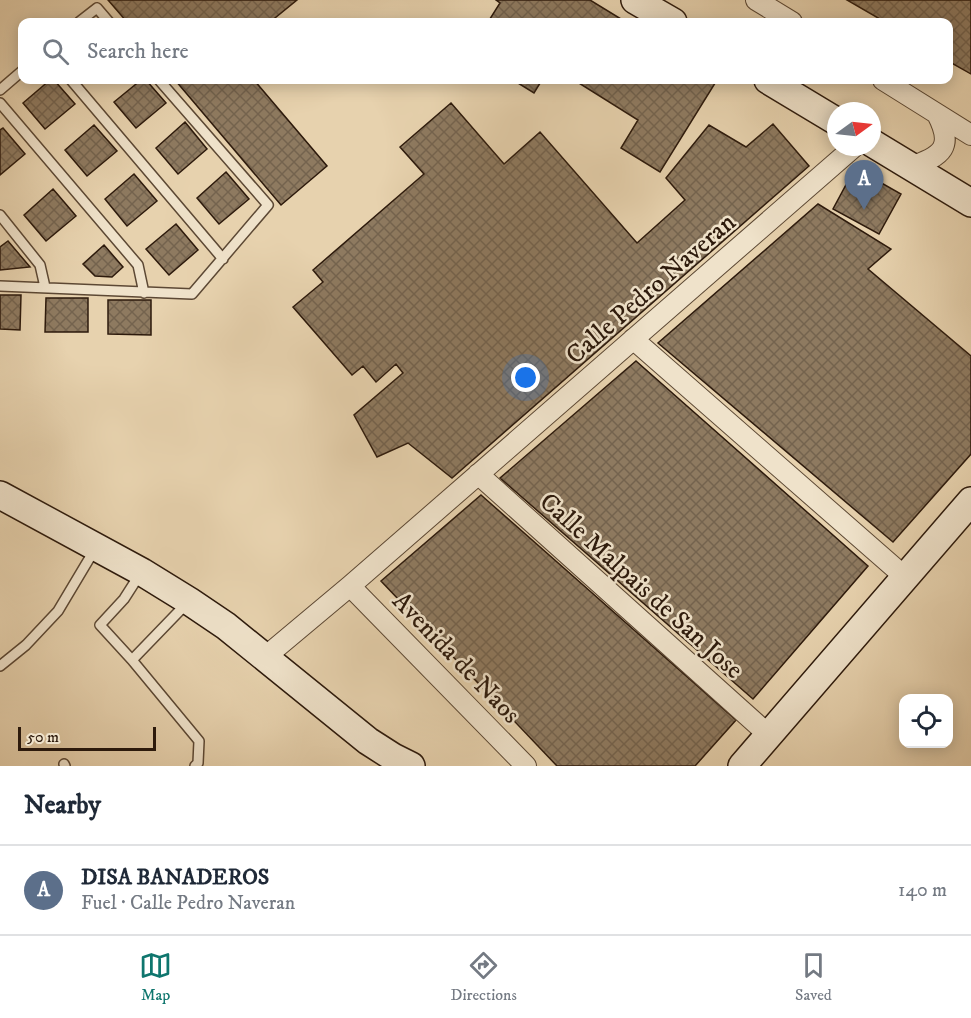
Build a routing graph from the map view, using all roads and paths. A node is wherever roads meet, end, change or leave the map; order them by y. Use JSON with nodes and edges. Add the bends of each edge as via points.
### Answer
{"nodes":[{"id":1,"x":635,"y":0,"type":"edge"},
{"id":2,"x":756,"y":0,"type":"edge"},
{"id":3,"x":84,"y":18,"type":"edge"},
{"id":4,"x":106,"y":18,"type":"edge"},
{"id":5,"x":666,"y":18,"type":"edge"},
{"id":6,"x":785,"y":18,"type":"edge"},
{"id":7,"x":18,"y":74,"type":"edge"},
{"id":8,"x":74,"y":84,"type":"edge"},
{"id":9,"x":162,"y":84,"type":"edge"},
{"id":10,"x":775,"y":84,"type":"edge"},
{"id":11,"x":889,"y":84,"type":"edge"},
{"id":12,"x":0,"y":90,"type":"edge"},
{"id":13,"x":0,"y":103,"type":"edge"},
{"id":14,"x":937,"y":114,"type":"junction"},
{"id":15,"x":827,"y":116,"type":"edge"},
{"id":16,"x":971,"y":135,"type":"edge"},
{"id":17,"x":881,"y":148,"type":"edge"},
{"id":18,"x":844,"y":156,"type":"edge"},
{"id":19,"x":910,"y":166,"type":"junction"},
{"id":20,"x":971,"y":203,"type":"edge"},
{"id":21,"x":0,"y":215,"type":"edge"},
{"id":22,"x":223,"y":259,"type":"junction"},
{"id":23,"x":0,"y":286,"type":"edge"},
{"id":24,"x":45,"y":287,"type":"junction"},
{"id":25,"x":144,"y":293,"type":"junction"},
{"id":26,"x":633,"y":339,"type":"junction"},
{"id":27,"x":478,"y":474,"type":"junction"},
{"id":28,"x":0,"y":495,"type":"edge"},
{"id":29,"x":971,"y":501,"type":"edge"},
{"id":30,"x":96,"y":547,"type":"junction"},
{"id":31,"x":142,"y":572,"type":"junction"},
{"id":32,"x":905,"y":577,"type":"junction"},
{"id":33,"x":350,"y":586,"type":"junction"},
{"id":34,"x":189,"y":601,"type":"junction"},
{"id":35,"x":264,"y":658,"type":"junction"},
{"id":36,"x":132,"y":660,"type":"junction"},
{"id":37,"x":0,"y":666,"type":"edge"},
{"id":38,"x":770,"y":735,"type":"junction"},
{"id":39,"x":195,"y":766,"type":"edge"},
{"id":40,"x":411,"y":766,"type":"edge"},
{"id":41,"x":526,"y":766,"type":"edge"},
{"id":42,"x":742,"y":766,"type":"edge"}],
"edges":[{"from":1,"to":5,"type":"main road"},
{"from":2,"to":6,"type":"street"},
{"from":3,"to":4,"type":"lane","via":[[97,8]]},
{"from":7,"to":12,"type":"lane"},
{"from":8,"to":22,"type":"lane"},
{"from":9,"to":22,"type":"lane","via":[[268,205]]},
{"from":10,"to":15,"type":"main road"},
{"from":11,"to":14,"type":"street"},
{"from":13,"to":25,"type":"lane","via":[[138,265]]},
{"from":14,"to":16,"type":"street"},
{"from":14,"to":19,"type":"street","via":[[945,129],[944,144],[930,160]]},
{"from":17,"to":19,"type":"main road"},
{"from":18,"to":26,"type":"street","name":"Calle Pedro Naveran"},
{"from":19,"to":20,"type":"main road"},
{"from":21,"to":24,"type":"lane","via":[[40,265]]},
{"from":22,"to":25,"type":"lane","via":[[192,294]]},
{"from":23,"to":24,"type":"lane"},
{"from":24,"to":25,"type":"lane"},
{"from":26,"to":27,"type":"street","name":"Calle Pedro Naveran"},
{"from":26,"to":32,"type":"street"},
{"from":27,"to":33,"type":"street","name":"Calle Pedro Naveran"},
{"from":27,"to":38,"type":"street","name":"Calle Malpais de San Jose"},
{"from":28,"to":30,"type":"main road"},
{"from":29,"to":32,"type":"main road"},
{"from":30,"to":31,"type":"main road"},
{"from":30,"to":37,"type":"lane","via":[[58,611]]},
{"from":31,"to":34,"type":"main road"},
{"from":31,"to":36,"type":"lane","via":[[100,625]]},
{"from":32,"to":38,"type":"main road"},
{"from":33,"to":35,"type":"street","name":"Calle Pedro Naveran"},
{"from":33,"to":41,"type":"street","name":"Avenida de Naos"},
{"from":34,"to":35,"type":"main road"},
{"from":34,"to":36,"type":"lane"},
{"from":35,"to":40,"type":"main road","via":[[368,741]]},
{"from":36,"to":39,"type":"lane","via":[[199,741]]},
{"from":38,"to":42,"type":"main road"}]}
